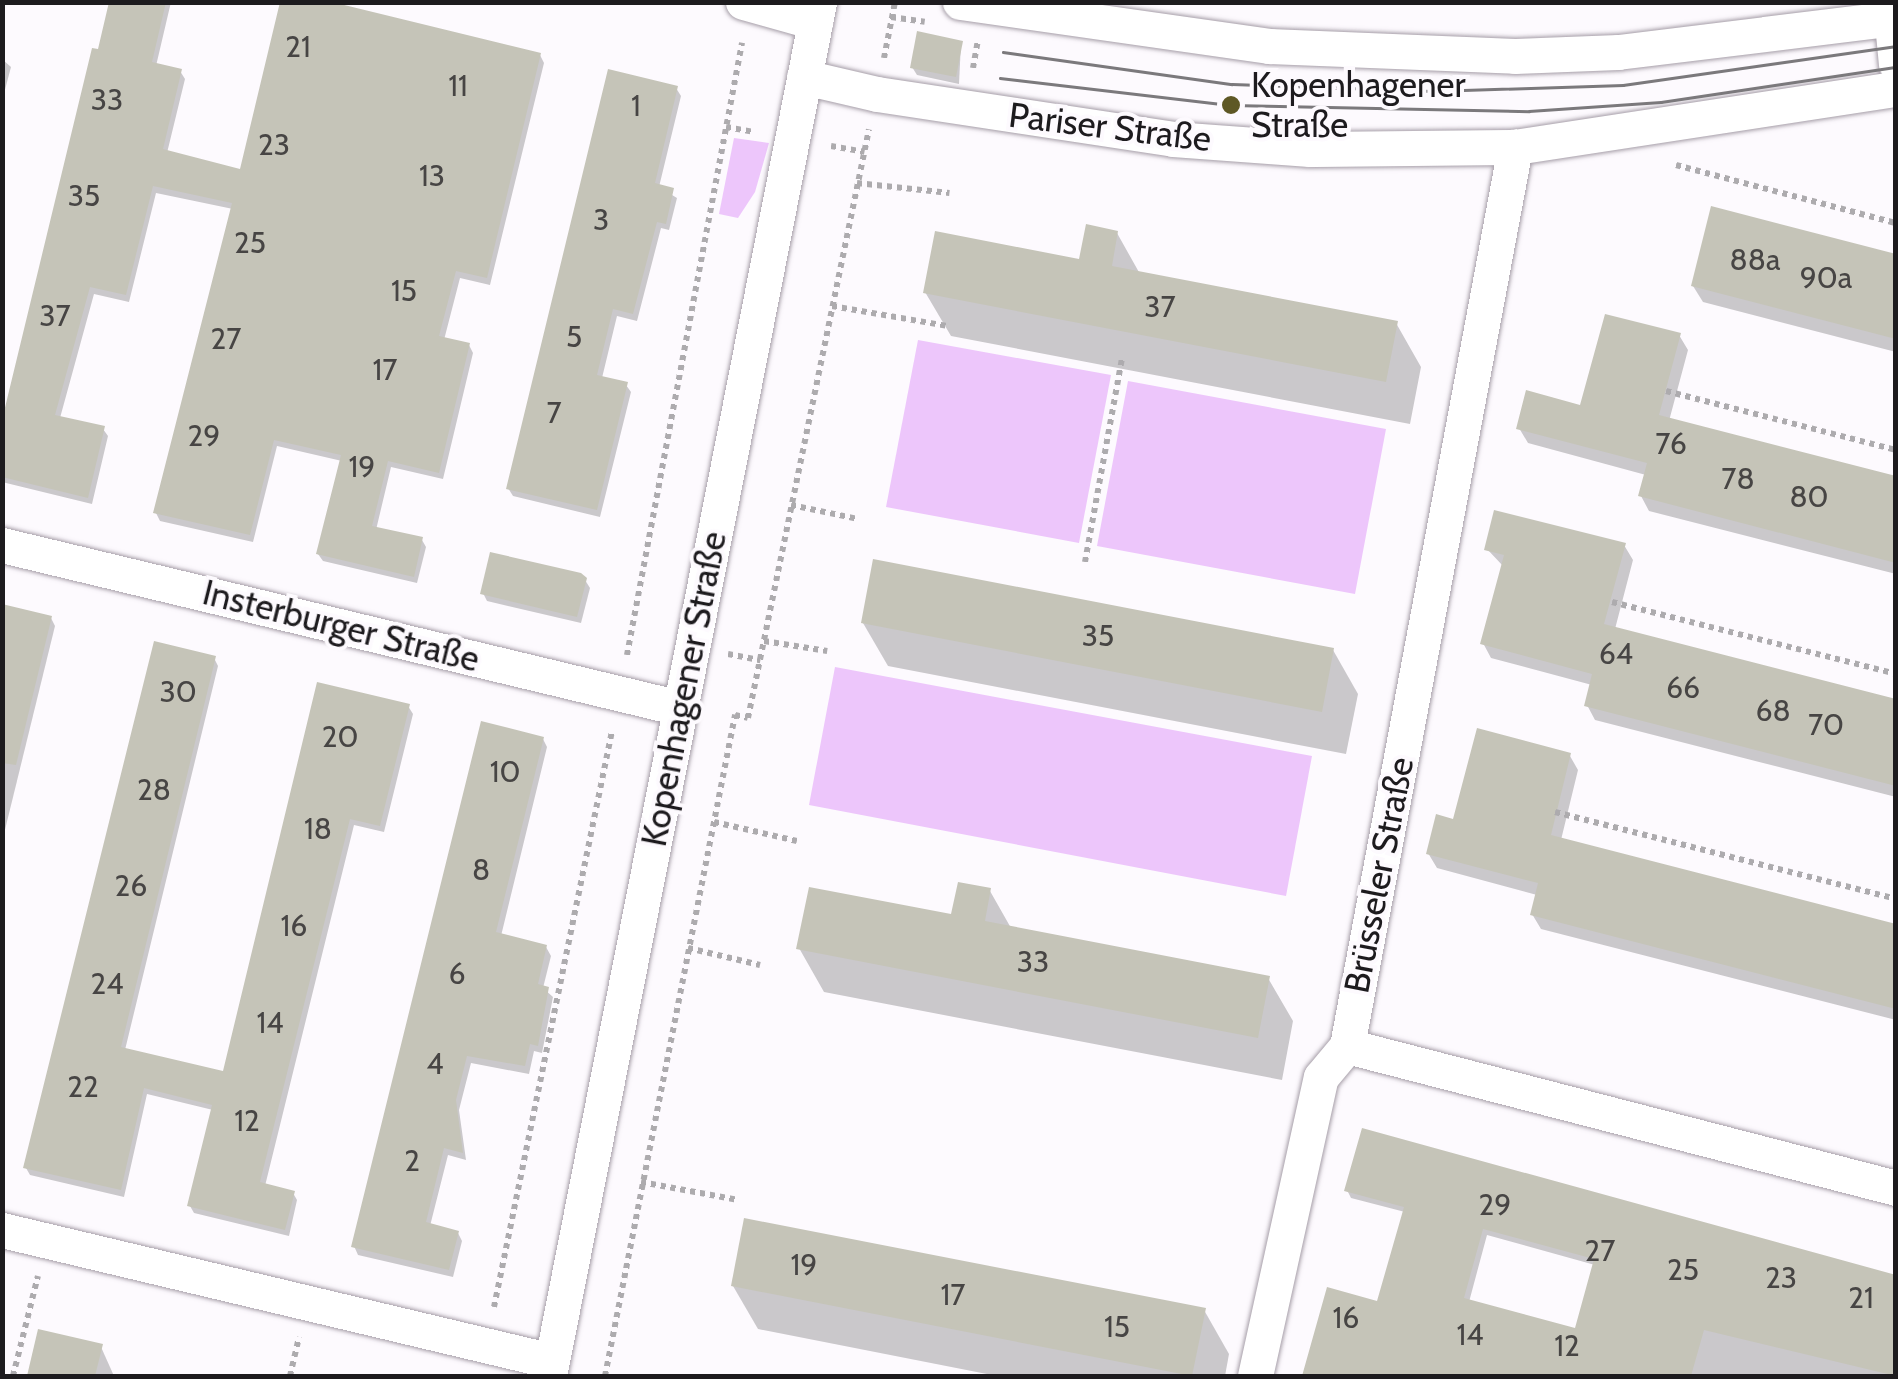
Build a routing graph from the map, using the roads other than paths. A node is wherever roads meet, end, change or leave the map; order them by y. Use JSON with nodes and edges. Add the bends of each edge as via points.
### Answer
{"nodes":[{"id":1,"x":746,"y":3,"type":"edge"},
{"id":2,"x":817,"y":12,"type":"edge"},
{"id":3,"x":1892,"y":13,"type":"edge"},
{"id":4,"x":970,"y":16,"type":"edge"},
{"id":5,"x":1896,"y":64,"type":"edge"},
{"id":6,"x":804,"y":77,"type":"junction"},
{"id":7,"x":1896,"y":89,"type":"edge"},
{"id":8,"x":1515,"y":147,"type":"junction"},
{"id":9,"x":2,"y":545,"type":"edge"},
{"id":10,"x":680,"y":708,"type":"junction"},
{"id":11,"x":1347,"y":1046,"type":"junction"},
{"id":12,"x":1896,"y":1188,"type":"edge"},
{"id":13,"x":2,"y":1230,"type":"edge"},
{"id":14,"x":550,"y":1369,"type":"edge"},
{"id":15,"x":1255,"y":1376,"type":"edge"}],
"edges":[{"from":1,"to":2,"type":"street"},
{"from":2,"to":6,"type":"street","name":"Kopenhagener Straße"},
{"from":3,"to":4,"type":"street","via":[[1618,52],[1515,56],[1269,46]]},
{"from":3,"to":5,"type":"street"},
{"from":6,"to":8,"type":"street","name":"Pariser Straße","via":[[1173,139],[1310,148]]},
{"from":6,"to":10,"type":"street","name":"Kopenhagener Straße"},
{"from":7,"to":8,"type":"street","name":"Pariser Straße"},
{"from":8,"to":11,"type":"street","name":"Brüsseler Straße"},
{"from":9,"to":10,"type":"street","name":"Insterburger Straße"},
{"from":10,"to":14,"type":"street","name":"Kopenhagener Straße"},
{"from":11,"to":12,"type":"street"},
{"from":11,"to":15,"type":"street","via":[[1322,1077]]},
{"from":13,"to":14,"type":"street","via":[[486,1344]]}]}
